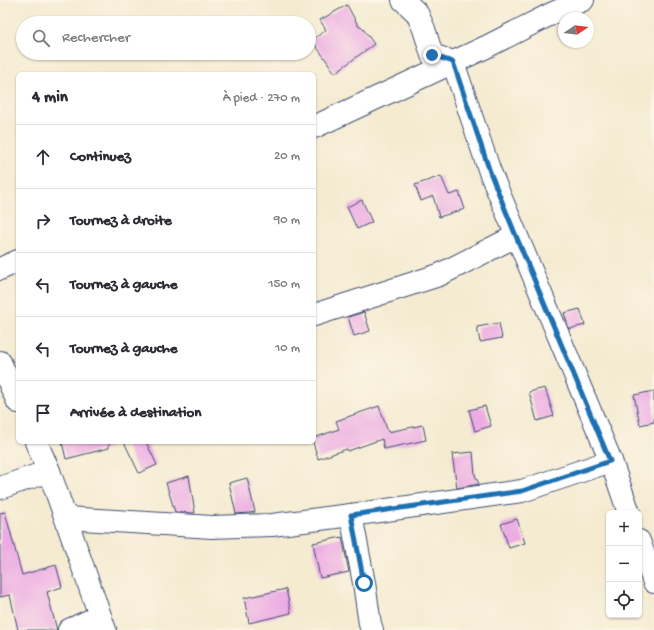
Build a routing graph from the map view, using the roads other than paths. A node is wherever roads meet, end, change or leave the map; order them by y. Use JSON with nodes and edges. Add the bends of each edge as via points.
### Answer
{"nodes":[{"id":1,"x":403,"y":0,"type":"edge"},
{"id":2,"x":583,"y":0,"type":"edge"},
{"id":3,"x":453,"y":62,"type":"junction"},
{"id":4,"x":316,"y":126,"type":"edge"},
{"id":5,"x":516,"y":236,"type":"junction"},
{"id":6,"x":16,"y":262,"type":"edge"},
{"id":7,"x":0,"y":268,"type":"edge"},
{"id":8,"x":316,"y":313,"type":"edge"},
{"id":9,"x":0,"y":362,"type":"edge"},
{"id":10,"x":16,"y":398,"type":"edge"},
{"id":11,"x":37,"y":444,"type":"edge"},
{"id":12,"x":610,"y":461,"type":"junction"},
{"id":13,"x":49,"y":471,"type":"junction"},
{"id":14,"x":0,"y":488,"type":"edge"},
{"id":15,"x":628,"y":510,"type":"edge"},
{"id":16,"x":351,"y":515,"type":"junction"},
{"id":17,"x":66,"y":518,"type":"junction"},
{"id":18,"x":641,"y":546,"type":"edge"},
{"id":19,"x":654,"y":582,"type":"edge"},
{"id":20,"x":102,"y":623,"type":"edge"},
{"id":21,"x":69,"y":630,"type":"edge"},
{"id":22,"x":372,"y":630,"type":"edge"}],
"edges":[{"from":1,"to":3,"type":"street","via":[[417,13],[432,55]]},
{"from":2,"to":3,"type":"street"},
{"from":3,"to":4,"type":"street"},
{"from":3,"to":5,"type":"street","via":[[490,172]]},
{"from":5,"to":8,"type":"street","via":[[439,275]]},
{"from":5,"to":12,"type":"street"},
{"from":6,"to":7,"type":"street"},
{"from":9,"to":10,"type":"street"},
{"from":11,"to":13,"type":"street"},
{"from":12,"to":15,"type":"street"},
{"from":12,"to":16,"type":"street","via":[[522,491]]},
{"from":13,"to":14,"type":"street"},
{"from":13,"to":17,"type":"street"},
{"from":16,"to":17,"type":"street","via":[[272,525],[212,527]]},
{"from":16,"to":22,"type":"street"},
{"from":17,"to":20,"type":"street"},
{"from":18,"to":19,"type":"street"},
{"from":20,"to":21,"type":"street"}]}
